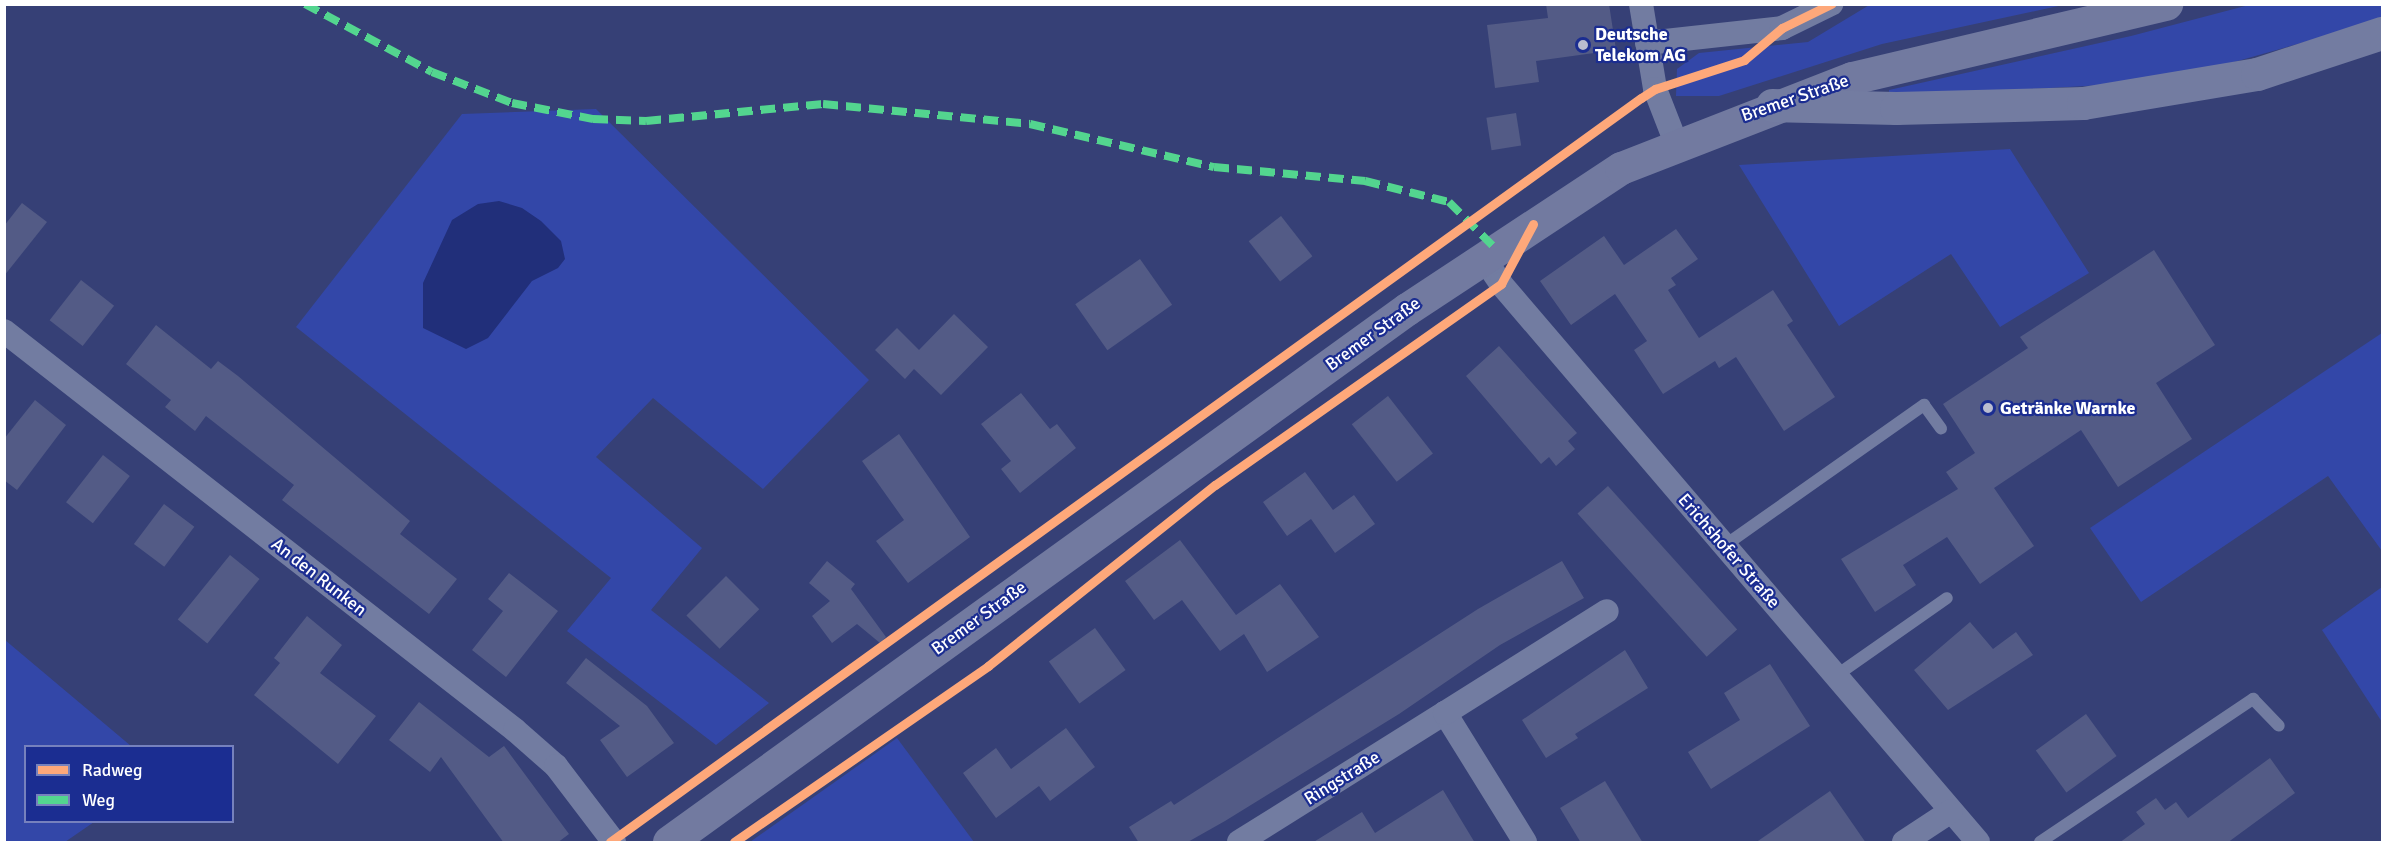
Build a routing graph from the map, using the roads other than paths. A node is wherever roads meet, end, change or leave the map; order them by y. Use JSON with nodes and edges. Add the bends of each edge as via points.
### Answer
{"nodes":[{"id":1,"x":1641,"y":4,"type":"edge"},
{"id":2,"x":1831,"y":4,"type":"edge"},
{"id":3,"x":2166,"y":4,"type":"edge"},
{"id":4,"x":2382,"y":33,"type":"edge"},
{"id":5,"x":1647,"y":43,"type":"junction"},
{"id":6,"x":1772,"y":105,"type":"junction"},
{"id":7,"x":1676,"y":143,"type":"junction"},
{"id":8,"x":1484,"y":257,"type":"junction"},
{"id":9,"x":4,"y":331,"type":"edge"},
{"id":10,"x":1941,"y":428,"type":"dead end"},
{"id":11,"x":1724,"y":546,"type":"junction"},
{"id":12,"x":1947,"y":598,"type":"dead end"},
{"id":13,"x":1606,"y":611,"type":"dead end"},
{"id":14,"x":1837,"y":675,"type":"junction"},
{"id":15,"x":1445,"y":713,"type":"junction"},
{"id":16,"x":2279,"y":726,"type":"dead end"},
{"id":17,"x":1952,"y":811,"type":"junction"},
{"id":18,"x":614,"y":843,"type":"edge"},
{"id":19,"x":669,"y":843,"type":"edge"},
{"id":20,"x":1239,"y":843,"type":"edge"},
{"id":21,"x":1525,"y":843,"type":"edge"},
{"id":22,"x":1904,"y":843,"type":"edge"},
{"id":23,"x":1978,"y":843,"type":"edge"},
{"id":24,"x":2040,"y":843,"type":"edge"}],
"edges":[{"from":1,"to":5,"type":"street"},
{"from":2,"to":5,"type":"street","via":[[1762,32]]},
{"from":3,"to":6,"type":"main road","name":"Bremer Straße","via":[[1863,75]]},
{"from":4,"to":6,"type":"highway","via":[[2257,74],[2083,103],[1896,108]]},
{"from":5,"to":7,"type":"street","via":[[1655,89]]},
{"from":6,"to":7,"type":"main road","name":"Bremer Straße"},
{"from":7,"to":8,"type":"main road","name":"Bremer Straße","via":[[1621,168]]},
{"from":8,"to":11,"type":"street","name":"Erichshofer Straße","via":[[1501,284]]},
{"from":8,"to":19,"type":"main road","name":"Bremer Straße"},
{"from":9,"to":18,"type":"street","name":"An den Runken","via":[[515,730],[556,766]]},
{"from":10,"to":11,"type":"lane","via":[[1924,405]]},
{"from":11,"to":14,"type":"street","name":"Erichshofer Straße"},
{"from":12,"to":14,"type":"lane"},
{"from":13,"to":15,"type":"street","name":"Ringstraße"},
{"from":14,"to":17,"type":"street","name":"Erichshofer Straße"},
{"from":15,"to":20,"type":"street","name":"Ringstraße"},
{"from":15,"to":21,"type":"street"},
{"from":16,"to":24,"type":"lane","via":[[2253,699]]},
{"from":17,"to":22,"type":"street"},
{"from":17,"to":23,"type":"street","name":"Erichshofer Straße"}]}
